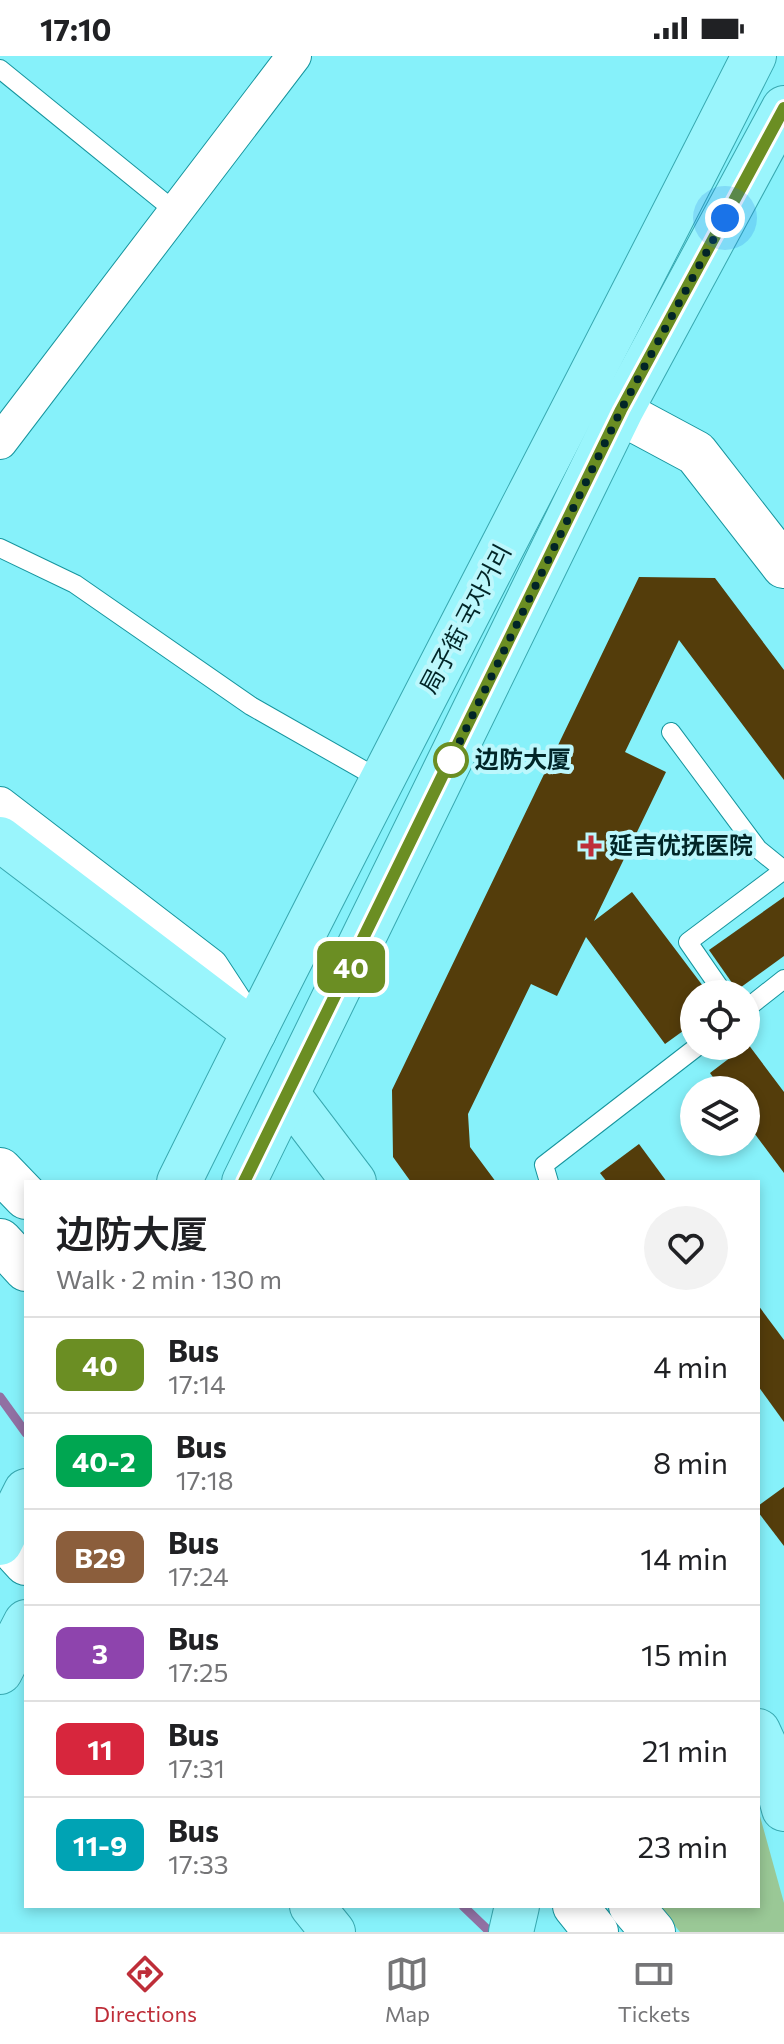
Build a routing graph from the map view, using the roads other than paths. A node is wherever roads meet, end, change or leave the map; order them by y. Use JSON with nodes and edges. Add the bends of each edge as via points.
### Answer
{"nodes":[{"id":1,"x":294,"y":56,"type":"edge"},
{"id":2,"x":754,"y":56,"type":"edge"},
{"id":3,"x":0,"y":69,"type":"edge"},
{"id":4,"x":784,"y":108,"type":"edge"},
{"id":5,"x":176,"y":212,"type":"junction"},
{"id":6,"x":603,"y":402,"type":"junction"},
{"id":7,"x":4,"y":428,"type":"edge"},
{"id":8,"x":0,"y":548,"type":"edge"},
{"id":9,"x":784,"y":566,"type":"edge"},
{"id":10,"x":671,"y":732,"type":"dead end"},
{"id":11,"x":381,"y":780,"type":"junction"},
{"id":12,"x":0,"y":804,"type":"edge"},
{"id":13,"x":0,"y":839,"type":"edge"},
{"id":14,"x":0,"y":861,"type":"edge"},
{"id":15,"x":784,"y":870,"type":"edge"},
{"id":16,"x":784,"y":979,"type":"edge"},
{"id":17,"x":714,"y":980,"type":"edge"},
{"id":18,"x":760,"y":998,"type":"edge"},
{"id":19,"x":250,"y":1039,"type":"junction"},
{"id":20,"x":680,"y":1060,"type":"edge"},
{"id":21,"x":284,"y":1101,"type":"junction"},
{"id":22,"x":0,"y":1170,"type":"edge"},
{"id":23,"x":180,"y":1180,"type":"edge"},
{"id":24,"x":245,"y":1180,"type":"edge"},
{"id":25,"x":336,"y":1180,"type":"edge"},
{"id":26,"x":352,"y":1180,"type":"edge"},
{"id":27,"x":548,"y":1180,"type":"edge"},
{"id":28,"x":24,"y":1195,"type":"edge"},
{"id":29,"x":0,"y":1241,"type":"edge"},
{"id":30,"x":24,"y":1267,"type":"edge"},
{"id":31,"x":24,"y":1626,"type":"edge"},
{"id":32,"x":0,"y":1672,"type":"edge"},
{"id":33,"x":760,"y":1735,"type":"edge"},
{"id":34,"x":784,"y":1809,"type":"edge"},
{"id":35,"x":293,"y":1908,"type":"edge"},
{"id":36,"x":314,"y":1908,"type":"edge"},
{"id":37,"x":517,"y":1908,"type":"edge"},
{"id":38,"x":577,"y":1908,"type":"edge"},
{"id":39,"x":633,"y":1908,"type":"edge"},
{"id":40,"x":313,"y":1932,"type":"edge"},
{"id":41,"x":333,"y":1932,"type":"edge"},
{"id":42,"x":511,"y":1932,"type":"edge"},
{"id":43,"x":596,"y":1932,"type":"edge"},
{"id":44,"x":653,"y":1932,"type":"edge"}],
"edges":[{"from":1,"to":5,"type":"street"},
{"from":2,"to":6,"type":"main road","name":"局子街 국자거리"},
{"from":3,"to":5,"type":"lane"},
{"from":4,"to":6,"type":"main road","name":"局子街 국자거리"},
{"from":5,"to":7,"type":"street"},
{"from":6,"to":9,"type":"street","via":[[696,453]]},
{"from":6,"to":11,"type":"main road","name":"局子街 국자거리"},
{"from":6,"to":21,"type":"main road","name":"局子街 국자거리"},
{"from":8,"to":11,"type":"lane","via":[[75,584],[251,706]]},
{"from":10,"to":15,"type":"lane","via":[[758,849]]},
{"from":11,"to":19,"type":"main road","name":"局子街 국자거리"},
{"from":12,"to":19,"type":"street","via":[[211,966]]},
{"from":13,"to":19,"type":"main road"},
{"from":14,"to":19,"type":"main road"},
{"from":15,"to":17,"type":"lane","via":[[688,942]]},
{"from":16,"to":18,"type":"lane"},
{"from":19,"to":23,"type":"main road","name":"局子街 국자거리"},
{"from":20,"to":27,"type":"lane","via":[[544,1165]]},
{"from":21,"to":24,"type":"main road","name":"局子街 국자거리"},
{"from":21,"to":25,"type":"main road"},
{"from":21,"to":26,"type":"main road"},
{"from":22,"to":28,"type":"street"},
{"from":29,"to":30,"type":"street"},
{"from":31,"to":32,"type":"main road"},
{"from":33,"to":34,"type":"main road"},
{"from":35,"to":40,"type":"main road"},
{"from":36,"to":41,"type":"main road"},
{"from":37,"to":42,"type":"main road"},
{"from":38,"to":43,"type":"street"},
{"from":39,"to":44,"type":"street"}]}
